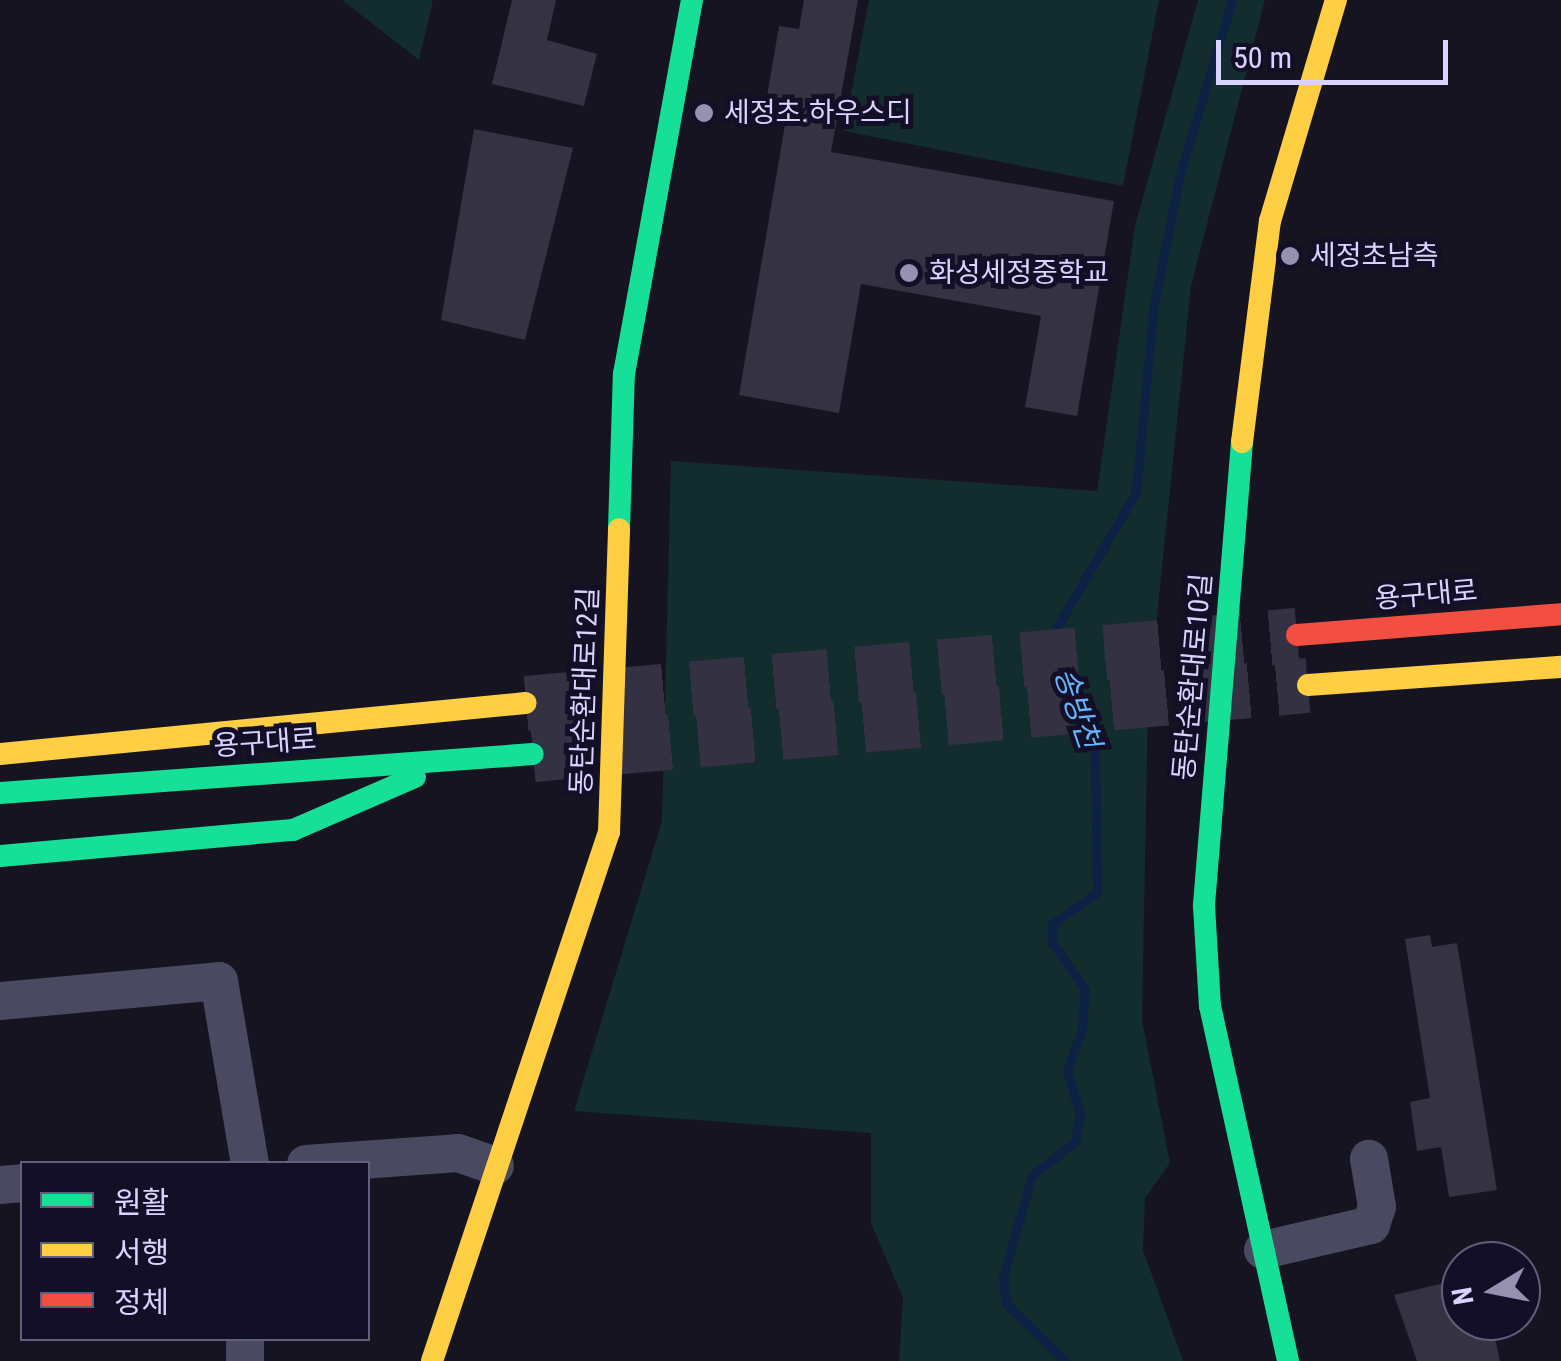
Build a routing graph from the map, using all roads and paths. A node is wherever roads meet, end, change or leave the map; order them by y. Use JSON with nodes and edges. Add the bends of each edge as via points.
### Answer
{"nodes":[{"id":1,"x":692,"y":0,"type":"edge"},
{"id":2,"x":1336,"y":0,"type":"edge"},
{"id":3,"x":1561,"y":614,"type":"edge"},
{"id":4,"x":1296,"y":635,"type":"tunnel mouth"},
{"id":5,"x":1561,"y":666,"type":"edge"},
{"id":6,"x":1308,"y":685,"type":"tunnel mouth"},
{"id":7,"x":314,"y":696,"type":"dead end"},
{"id":8,"x":526,"y":703,"type":"tunnel mouth"},
{"id":9,"x":454,"y":710,"type":"junction"},
{"id":10,"x":0,"y":754,"type":"edge"},
{"id":11,"x":533,"y":754,"type":"tunnel mouth"},
{"id":12,"x":450,"y":761,"type":"junction"},
{"id":13,"x":0,"y":793,"type":"edge"},
{"id":14,"x":0,"y":856,"type":"edge"},
{"id":15,"x":0,"y":1001,"type":"edge"},
{"id":16,"x":1368,"y":1159,"type":"dead end"},
{"id":17,"x":249,"y":1161,"type":"edge"},
{"id":18,"x":347,"y":1161,"type":"edge"},
{"id":19,"x":495,"y":1166,"type":"junction"},
{"id":20,"x":1264,"y":1250,"type":"junction"},
{"id":21,"x":432,"y":1361,"type":"edge"},
{"id":22,"x":1288,"y":1361,"type":"edge"}],
"edges":[{"from":1,"to":19,"type":"main road","name":"동탄순환대로12길","via":[[624,374],[608,832]]},
{"from":2,"to":20,"type":"main road","name":"동탄순환대로10길","via":[[1270,221],[1251,336],[1204,906],[1210,1006]]},
{"from":3,"to":4,"type":"main road","name":"용구대로"},
{"from":5,"to":6,"type":"main road"},
{"from":7,"to":9,"type":"main road"},
{"from":8,"to":9,"type":"main road","name":"용구대로"},
{"from":9,"to":10,"type":"main road","name":"용구대로"},
{"from":11,"to":12,"type":"main road","name":"용구대로"},
{"from":12,"to":13,"type":"main road","name":"용구대로"},
{"from":12,"to":14,"type":"main road","via":[[293,830]]},
{"from":15,"to":17,"type":"street","via":[[219,980]]},
{"from":16,"to":20,"type":"street","via":[[1377,1207],[1371,1225]]},
{"from":18,"to":19,"type":"street","via":[[458,1153]]},
{"from":19,"to":21,"type":"main road","name":"동탄순환대로12길"},
{"from":20,"to":22,"type":"main road","name":"동탄순환대로10길"}]}
